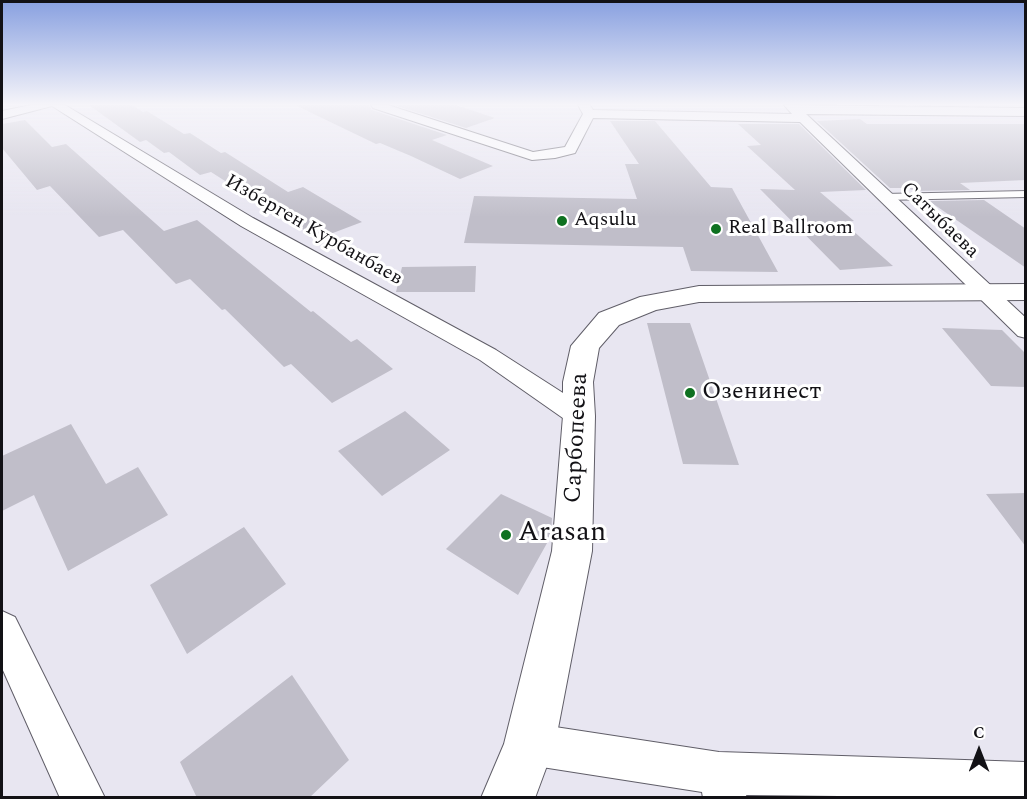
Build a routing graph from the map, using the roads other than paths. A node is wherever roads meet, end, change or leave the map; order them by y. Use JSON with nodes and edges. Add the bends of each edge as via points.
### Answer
{"nodes":[{"id":1,"x":118,"y":142,"type":"edge"},
{"id":2,"x":490,"y":142,"type":"edge"},
{"id":3,"x":573,"y":142,"type":"edge"},
{"id":4,"x":827,"y":142,"type":"edge"},
{"id":5,"x":1026,"y":194,"type":"edge"},
{"id":6,"x":884,"y":197,"type":"junction"},
{"id":7,"x":983,"y":292,"type":"junction"},
{"id":8,"x":1026,"y":292,"type":"edge"},
{"id":9,"x":1026,"y":331,"type":"edge"},
{"id":10,"x":579,"y":416,"type":"junction"},
{"id":11,"x":2,"y":629,"type":"edge"},
{"id":12,"x":529,"y":744,"type":"junction"},
{"id":13,"x":1026,"y":784,"type":"edge"},
{"id":14,"x":722,"y":785,"type":"edge"},
{"id":15,"x":82,"y":798,"type":"edge"},
{"id":16,"x":508,"y":798,"type":"edge"}],
"edges":[{"from":1,"to":10,"type":"street","name":"Изберген Курбанбаев","via":[[247,222],[488,355]]},
{"from":2,"to":3,"type":"street","via":[[532,156],[570,150]]},
{"from":4,"to":6,"type":"street","name":"Сатыбаева"},
{"from":5,"to":6,"type":"lane"},
{"from":6,"to":7,"type":"street","name":"Сатыбаева"},
{"from":7,"to":8,"type":"street","name":"Сарбопеева"},
{"from":7,"to":9,"type":"street","name":"Сатыбаева"},
{"from":7,"to":10,"type":"street","name":"Сарбопеева","via":[[699,294],[649,303],[609,319],[585,346],[578,382]]},
{"from":10,"to":12,"type":"street","name":"Сарбопеева","via":[[572,551]]},
{"from":11,"to":15,"type":"street"},
{"from":12,"to":14,"type":"street"},
{"from":12,"to":16,"type":"street","name":"Сарбопеева"},
{"from":13,"to":14,"type":"street"}]}
